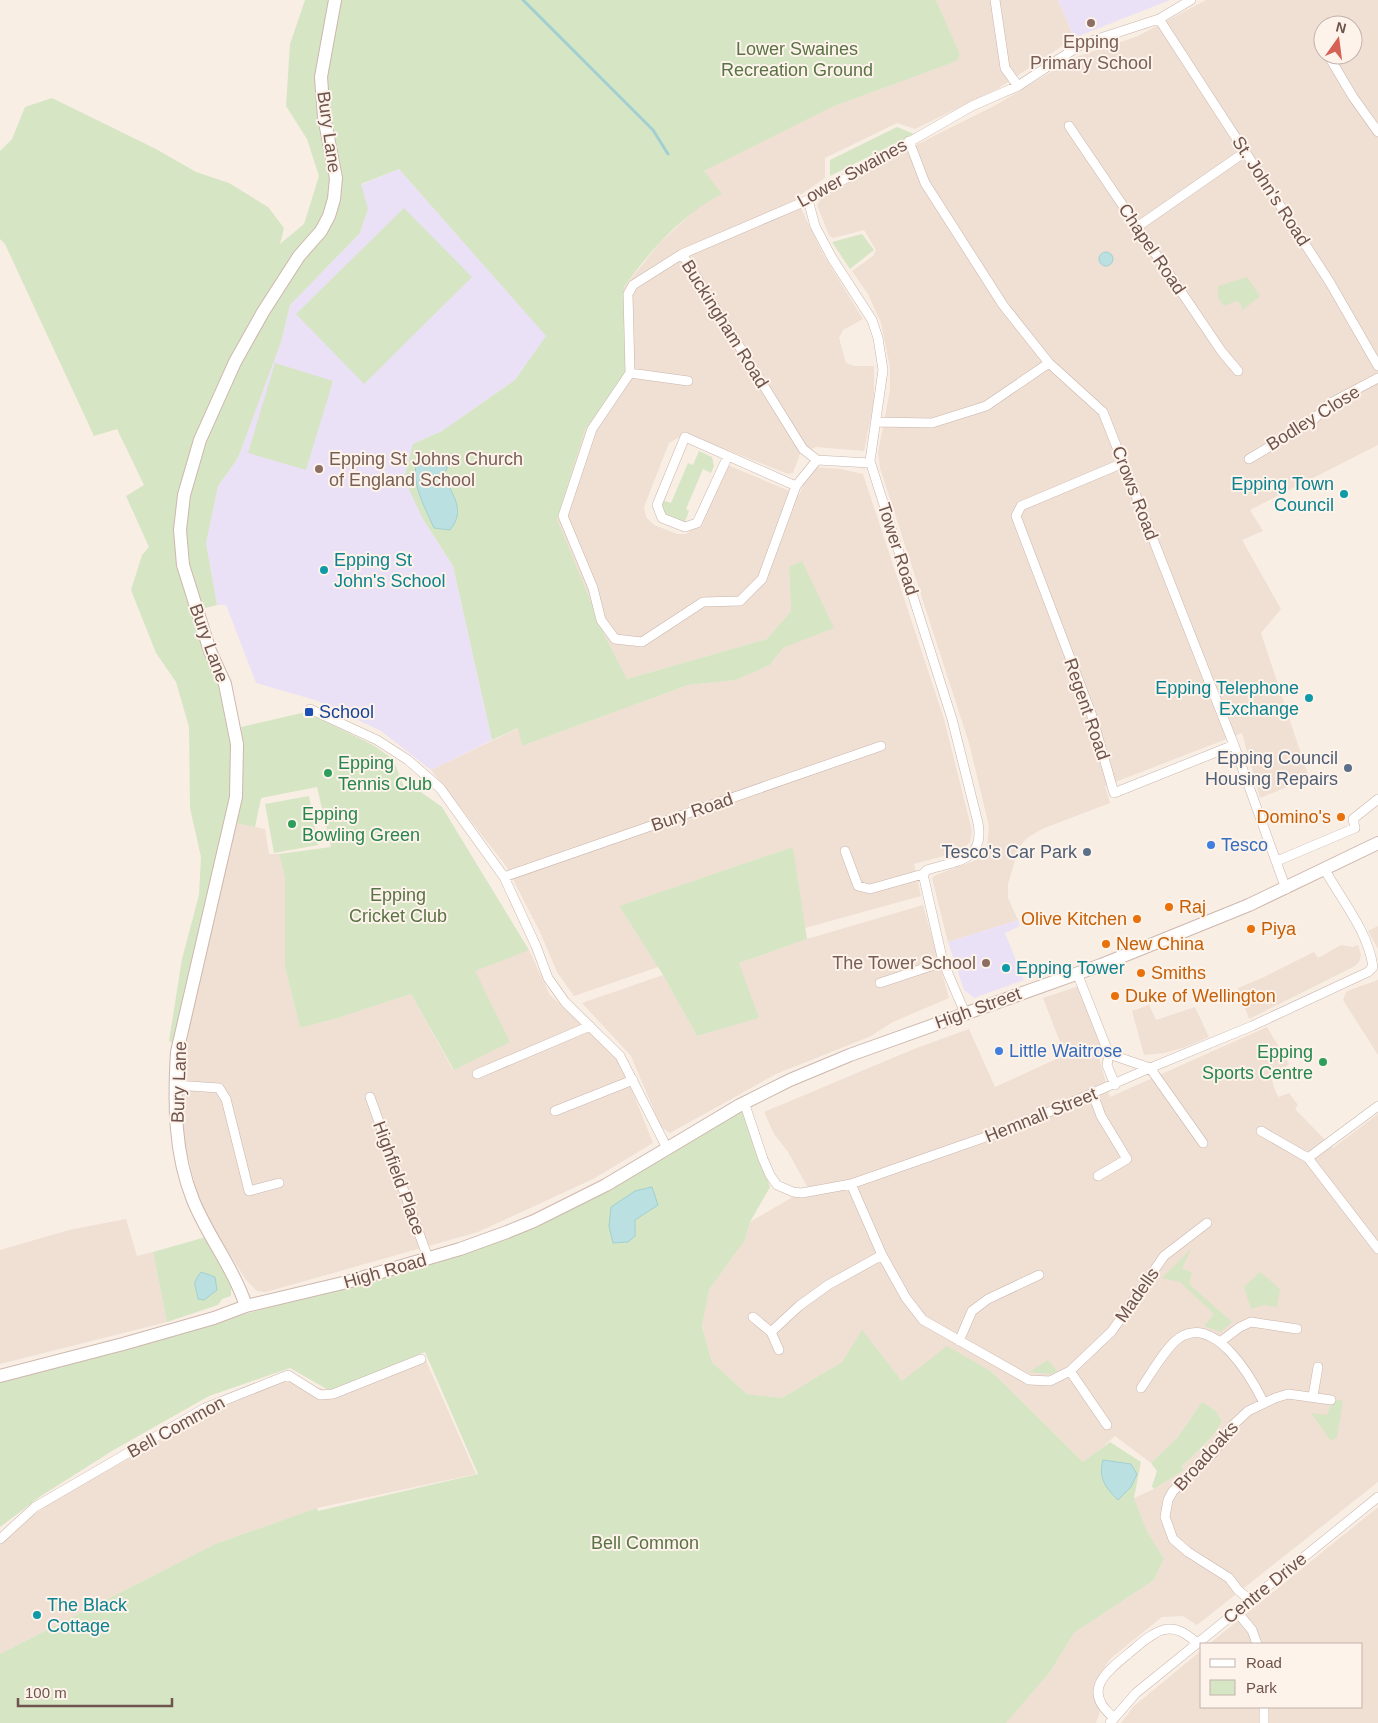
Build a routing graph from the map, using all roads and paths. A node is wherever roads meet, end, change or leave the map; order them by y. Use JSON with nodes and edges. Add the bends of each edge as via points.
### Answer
{"nodes":[{"id":1,"x":335,"y":0,"type":"edge"},
{"id":2,"x":995,"y":0,"type":"edge"},
{"id":3,"x":1191,"y":0,"type":"edge"},
{"id":4,"x":1159,"y":19,"type":"junction"},
{"id":5,"x":1334,"y":65,"type":"edge"},
{"id":6,"x":1018,"y":86,"type":"junction"},
{"id":7,"x":1069,"y":126,"type":"dead end"},
{"id":8,"x":1378,"y":132,"type":"edge"},
{"id":9,"x":909,"y":141,"type":"junction"},
{"id":10,"x":1244,"y":152,"type":"junction"},
{"id":11,"x":808,"y":200,"type":"junction"},
{"id":12,"x":1137,"y":227,"type":"junction"},
{"id":13,"x":682,"y":254,"type":"junction"},
{"id":14,"x":1049,"y":363,"type":"junction"},
{"id":15,"x":1378,"y":366,"type":"edge"},
{"id":16,"x":1238,"y":371,"type":"dead end"},
{"id":17,"x":630,"y":373,"type":"junction"},
{"id":18,"x":1378,"y":378,"type":"edge"},
{"id":19,"x":688,"y":381,"type":"dead end"},
{"id":20,"x":876,"y":422,"type":"junction"},
{"id":21,"x":728,"y":456,"type":"junction"},
{"id":22,"x":1249,"y":459,"type":"dead end"},
{"id":23,"x":817,"y":460,"type":"junction"},
{"id":24,"x":870,"y":463,"type":"junction"},
{"id":25,"x":1123,"y":463,"type":"junction"},
{"id":26,"x":796,"y":486,"type":"junction"},
{"id":27,"x":310,"y":709,"type":"dead end"},
{"id":28,"x":1234,"y":745,"type":"junction"},
{"id":29,"x":881,"y":746,"type":"dead end"},
{"id":30,"x":1378,"y":799,"type":"edge"},
{"id":31,"x":1378,"y":843,"type":"edge"},
{"id":32,"x":845,"y":851,"type":"dead end"},
{"id":33,"x":1277,"y":861,"type":"junction"},
{"id":34,"x":1325,"y":870,"type":"junction"},
{"id":35,"x":923,"y":874,"type":"junction"},
{"id":36,"x":504,"y":877,"type":"junction"},
{"id":37,"x":1286,"y":889,"type":"junction"},
{"id":38,"x":944,"y":962,"type":"junction"},
{"id":39,"x":1376,"y":967,"type":"edge"},
{"id":40,"x":1077,"y":973,"type":"junction"},
{"id":41,"x":880,"y":983,"type":"dead end"},
{"id":42,"x":965,"y":1013,"type":"junction"},
{"id":43,"x":590,"y":1026,"type":"junction"},
{"id":44,"x":1109,"y":1054,"type":"junction"},
{"id":45,"x":1150,"y":1068,"type":"junction"},
{"id":46,"x":477,"y":1074,"type":"dead end"},
{"id":47,"x":633,"y":1080,"type":"junction"},
{"id":48,"x":175,"y":1085,"type":"junction"},
{"id":49,"x":1114,"y":1085,"type":"junction"},
{"id":50,"x":1093,"y":1094,"type":"junction"},
{"id":51,"x":370,"y":1097,"type":"dead end"},
{"id":52,"x":744,"y":1102,"type":"junction"},
{"id":53,"x":1378,"y":1106,"type":"edge"},
{"id":54,"x":555,"y":1111,"type":"dead end"},
{"id":55,"x":1261,"y":1131,"type":"dead end"},
{"id":56,"x":1203,"y":1143,"type":"dead end"},
{"id":57,"x":667,"y":1148,"type":"junction"},
{"id":58,"x":1308,"y":1158,"type":"junction"},
{"id":59,"x":1098,"y":1176,"type":"dead end"},
{"id":60,"x":279,"y":1183,"type":"dead end"},
{"id":61,"x":851,"y":1184,"type":"junction"},
{"id":62,"x":1206,"y":1223,"type":"dead end"},
{"id":63,"x":1378,"y":1249,"type":"edge"},
{"id":64,"x":882,"y":1254,"type":"junction"},
{"id":65,"x":428,"y":1258,"type":"junction"},
{"id":66,"x":1039,"y":1275,"type":"dead end"},
{"id":67,"x":246,"y":1306,"type":"junction"},
{"id":68,"x":753,"y":1317,"type":"dead end"},
{"id":69,"x":1297,"y":1329,"type":"dead end"},
{"id":70,"x":772,"y":1332,"type":"junction"},
{"id":71,"x":959,"y":1341,"type":"junction"},
{"id":72,"x":1220,"y":1342,"type":"junction"},
{"id":73,"x":779,"y":1350,"type":"dead end"},
{"id":74,"x":421,"y":1359,"type":"dead end"},
{"id":75,"x":1318,"y":1367,"type":"dead end"},
{"id":76,"x":1070,"y":1371,"type":"junction"},
{"id":77,"x":0,"y":1376,"type":"edge"},
{"id":78,"x":1141,"y":1388,"type":"dead end"},
{"id":79,"x":1314,"y":1396,"type":"junction"},
{"id":80,"x":1331,"y":1400,"type":"dead end"},
{"id":81,"x":1264,"y":1403,"type":"junction"},
{"id":82,"x":1107,"y":1424,"type":"dead end"},
{"id":83,"x":1378,"y":1497,"type":"edge"},
{"id":84,"x":0,"y":1539,"type":"edge"},
{"id":85,"x":1250,"y":1600,"type":"junction"},
{"id":86,"x":1237,"y":1612,"type":"junction"},
{"id":87,"x":1257,"y":1643,"type":"edge"},
{"id":88,"x":1197,"y":1644,"type":"junction"},
{"id":89,"x":1264,"y":1708,"type":"edge"},
{"id":90,"x":1111,"y":1720,"type":"edge"},
{"id":91,"x":1264,"y":1723,"type":"edge"}],
"edges":[{"from":1,"to":48,"type":"main road","name":"Bury Lane","via":[[321,78],[324,117],[336,178],[334,199],[321,231],[298,256],[235,362],[200,440],[184,495],[180,530],[183,565],[210,652],[225,684],[236,744],[236,797],[181,1033]]},
{"from":2,"to":6,"type":"street","via":[[1005,68]]},
{"from":3,"to":4,"type":"street","name":"Lower Swaines"},
{"from":4,"to":6,"type":"street","name":"Lower Swaines","via":[[1082,44]]},
{"from":4,"to":10,"type":"street","name":"St. John's Road"},
{"from":5,"to":8,"type":"street"},
{"from":6,"to":9,"type":"street","name":"Lower Swaines","via":[[972,106]]},
{"from":7,"to":12,"type":"street","name":"Chapel Road"},
{"from":9,"to":11,"type":"street","name":"Lower Swaines"},
{"from":9,"to":14,"type":"street","name":"Crows Road","via":[[925,184],[1003,305]]},
{"from":10,"to":12,"type":"street"},
{"from":10,"to":15,"type":"street","name":"St. John's Road","via":[[1329,281]]},
{"from":11,"to":13,"type":"street","name":"Lower Swaines"},
{"from":11,"to":20,"type":"street","name":"Tower Road","via":[[816,226],[832,258],[876,329],[883,370]]},
{"from":12,"to":16,"type":"street","name":"Chapel Road"},
{"from":13,"to":17,"type":"street","name":"Buckingham Road","via":[[633,284],[628,294]]},
{"from":13,"to":23,"type":"street","name":"Buckingham Road","via":[[803,449]]},
{"from":14,"to":20,"type":"street","via":[[986,406],[932,423]]},
{"from":14,"to":25,"type":"street","name":"Crows Road","via":[[1103,412]]},
{"from":17,"to":19,"type":"street"},
{"from":17,"to":26,"type":"street","via":[[592,429],[563,516],[593,588],[600,620],[615,639],[642,642],[703,602],[740,601],[762,579]]},
{"from":18,"to":22,"type":"street","name":"Bodley Close","via":[[1330,404],[1311,422]]},
{"from":20,"to":24,"type":"street","name":"Tower Road"},
{"from":21,"to":21,"type":"street","via":[[685,437],[657,505],[662,518],[685,527],[697,523]]},
{"from":21,"to":26,"type":"street"},
{"from":23,"to":24,"type":"street"},
{"from":23,"to":26,"type":"street"},
{"from":24,"to":35,"type":"street","name":"Tower Road","via":[[952,720],[980,836],[976,849],[966,858]]},
{"from":25,"to":28,"type":"street","name":"Crows Road"},
{"from":25,"to":28,"type":"street","name":"Regent Road","via":[[1021,506],[1016,516],[1091,713],[1114,792]]},
{"from":27,"to":36,"type":"street","via":[[352,727],[408,760],[440,788]]},
{"from":28,"to":33,"type":"street","name":"Crows Road","via":[[1259,820]]},
{"from":29,"to":36,"type":"street","name":"Bury Road"},
{"from":30,"to":33,"type":"street","via":[[1353,819],[1355,828]]},
{"from":31,"to":34,"type":"main road","name":"High Street"},
{"from":32,"to":35,"type":"street","name":"Tower Road","via":[[858,886],[870,889]]},
{"from":33,"to":37,"type":"street","name":"Crows Road"},
{"from":34,"to":37,"type":"main road","name":"High Street"},
{"from":34,"to":39,"type":"street","via":[[1356,920]]},
{"from":35,"to":38,"type":"street"},
{"from":36,"to":43,"type":"street","via":[[548,978],[565,1002]]},
{"from":37,"to":40,"type":"main road","name":"High Street"},
{"from":38,"to":41,"type":"street"},
{"from":38,"to":42,"type":"street"},
{"from":39,"to":45,"type":"street","name":"Hemnall Street","via":[[1252,1026]]},
{"from":40,"to":42,"type":"main road","name":"High Street"},
{"from":40,"to":44,"type":"street"},
{"from":42,"to":52,"type":"main road","name":"High Street","via":[[850,1055]]},
{"from":43,"to":46,"type":"street"},
{"from":43,"to":47,"type":"street","via":[[620,1056]]},
{"from":44,"to":45,"type":"street"},
{"from":44,"to":49,"type":"street","via":[[1107,1065]]},
{"from":45,"to":49,"type":"street","name":"Hemnall Street"},
{"from":45,"to":56,"type":"street"},
{"from":47,"to":54,"type":"street"},
{"from":47,"to":57,"type":"street"},
{"from":48,"to":60,"type":"street","via":[[218,1088],[226,1099],[249,1191]]},
{"from":48,"to":67,"type":"main road","name":"Bury Lane","via":[[179,1149],[188,1186],[206,1225],[233,1270]]},
{"from":49,"to":50,"type":"street","name":"Hemnall Street"},
{"from":50,"to":59,"type":"street","via":[[1100,1116],[1126,1158]]},
{"from":50,"to":61,"type":"street","name":"Hemnall Street","via":[[1017,1126]]},
{"from":51,"to":65,"type":"street","name":"Highfield Place"},
{"from":52,"to":57,"type":"main road","name":"High Road"},
{"from":52,"to":61,"type":"street","name":"Hemnall Street","via":[[763,1159],[777,1185],[802,1193]]},
{"from":53,"to":58,"type":"street"},
{"from":55,"to":58,"type":"street"},
{"from":57,"to":65,"type":"main road","name":"High Road","via":[[606,1185],[534,1221]]},
{"from":58,"to":63,"type":"street"},
{"from":61,"to":64,"type":"street","name":"Madells"},
{"from":62,"to":76,"type":"street","name":"Madells","via":[[1164,1256],[1112,1330]]},
{"from":64,"to":70,"type":"street","via":[[828,1285],[799,1306]]},
{"from":64,"to":71,"type":"street","name":"Madells","via":[[906,1298],[923,1320]]},
{"from":65,"to":67,"type":"main road","name":"High Road","via":[[347,1282]]},
{"from":66,"to":71,"type":"street","via":[[988,1299],[972,1311]]},
{"from":67,"to":77,"type":"main road","name":"High Road","via":[[124,1344]]},
{"from":68,"to":70,"type":"street"},
{"from":69,"to":72,"type":"street","via":[[1251,1322]]},
{"from":70,"to":73,"type":"street"},
{"from":71,"to":76,"type":"street","name":"Madells","via":[[1029,1380],[1050,1381]]},
{"from":72,"to":78,"type":"street","via":[[1203,1333],[1180,1338]]},
{"from":72,"to":81,"type":"street","via":[[1246,1372]]},
{"from":74,"to":84,"type":"street","name":"Bell Common","via":[[333,1394],[320,1394],[288,1375],[205,1408],[35,1507]]},
{"from":75,"to":79,"type":"street"},
{"from":76,"to":82,"type":"street"},
{"from":79,"to":80,"type":"street","name":"Broadoaks"},
{"from":79,"to":81,"type":"street","name":"Broadoaks","via":[[1288,1394]]},
{"from":81,"to":85,"type":"street","name":"Broadoaks","via":[[1248,1411],[1232,1426],[1217,1448],[1173,1492],[1165,1509],[1167,1526],[1178,1544],[1229,1578]]},
{"from":83,"to":85,"type":"street","name":"Centre Drive"},
{"from":85,"to":86,"type":"street","name":"Centre Drive"},
{"from":86,"to":87,"type":"street","via":[[1252,1630]]},
{"from":86,"to":88,"type":"street","name":"Centre Drive"},
{"from":88,"to":90,"type":"street","name":"Centre Drive","via":[[1136,1693]]},
{"from":88,"to":90,"type":"street","via":[[1184,1632],[1164,1630],[1140,1644],[1107,1671],[1100,1681],[1098,1696]]},
{"from":89,"to":91,"type":"street"}]}
